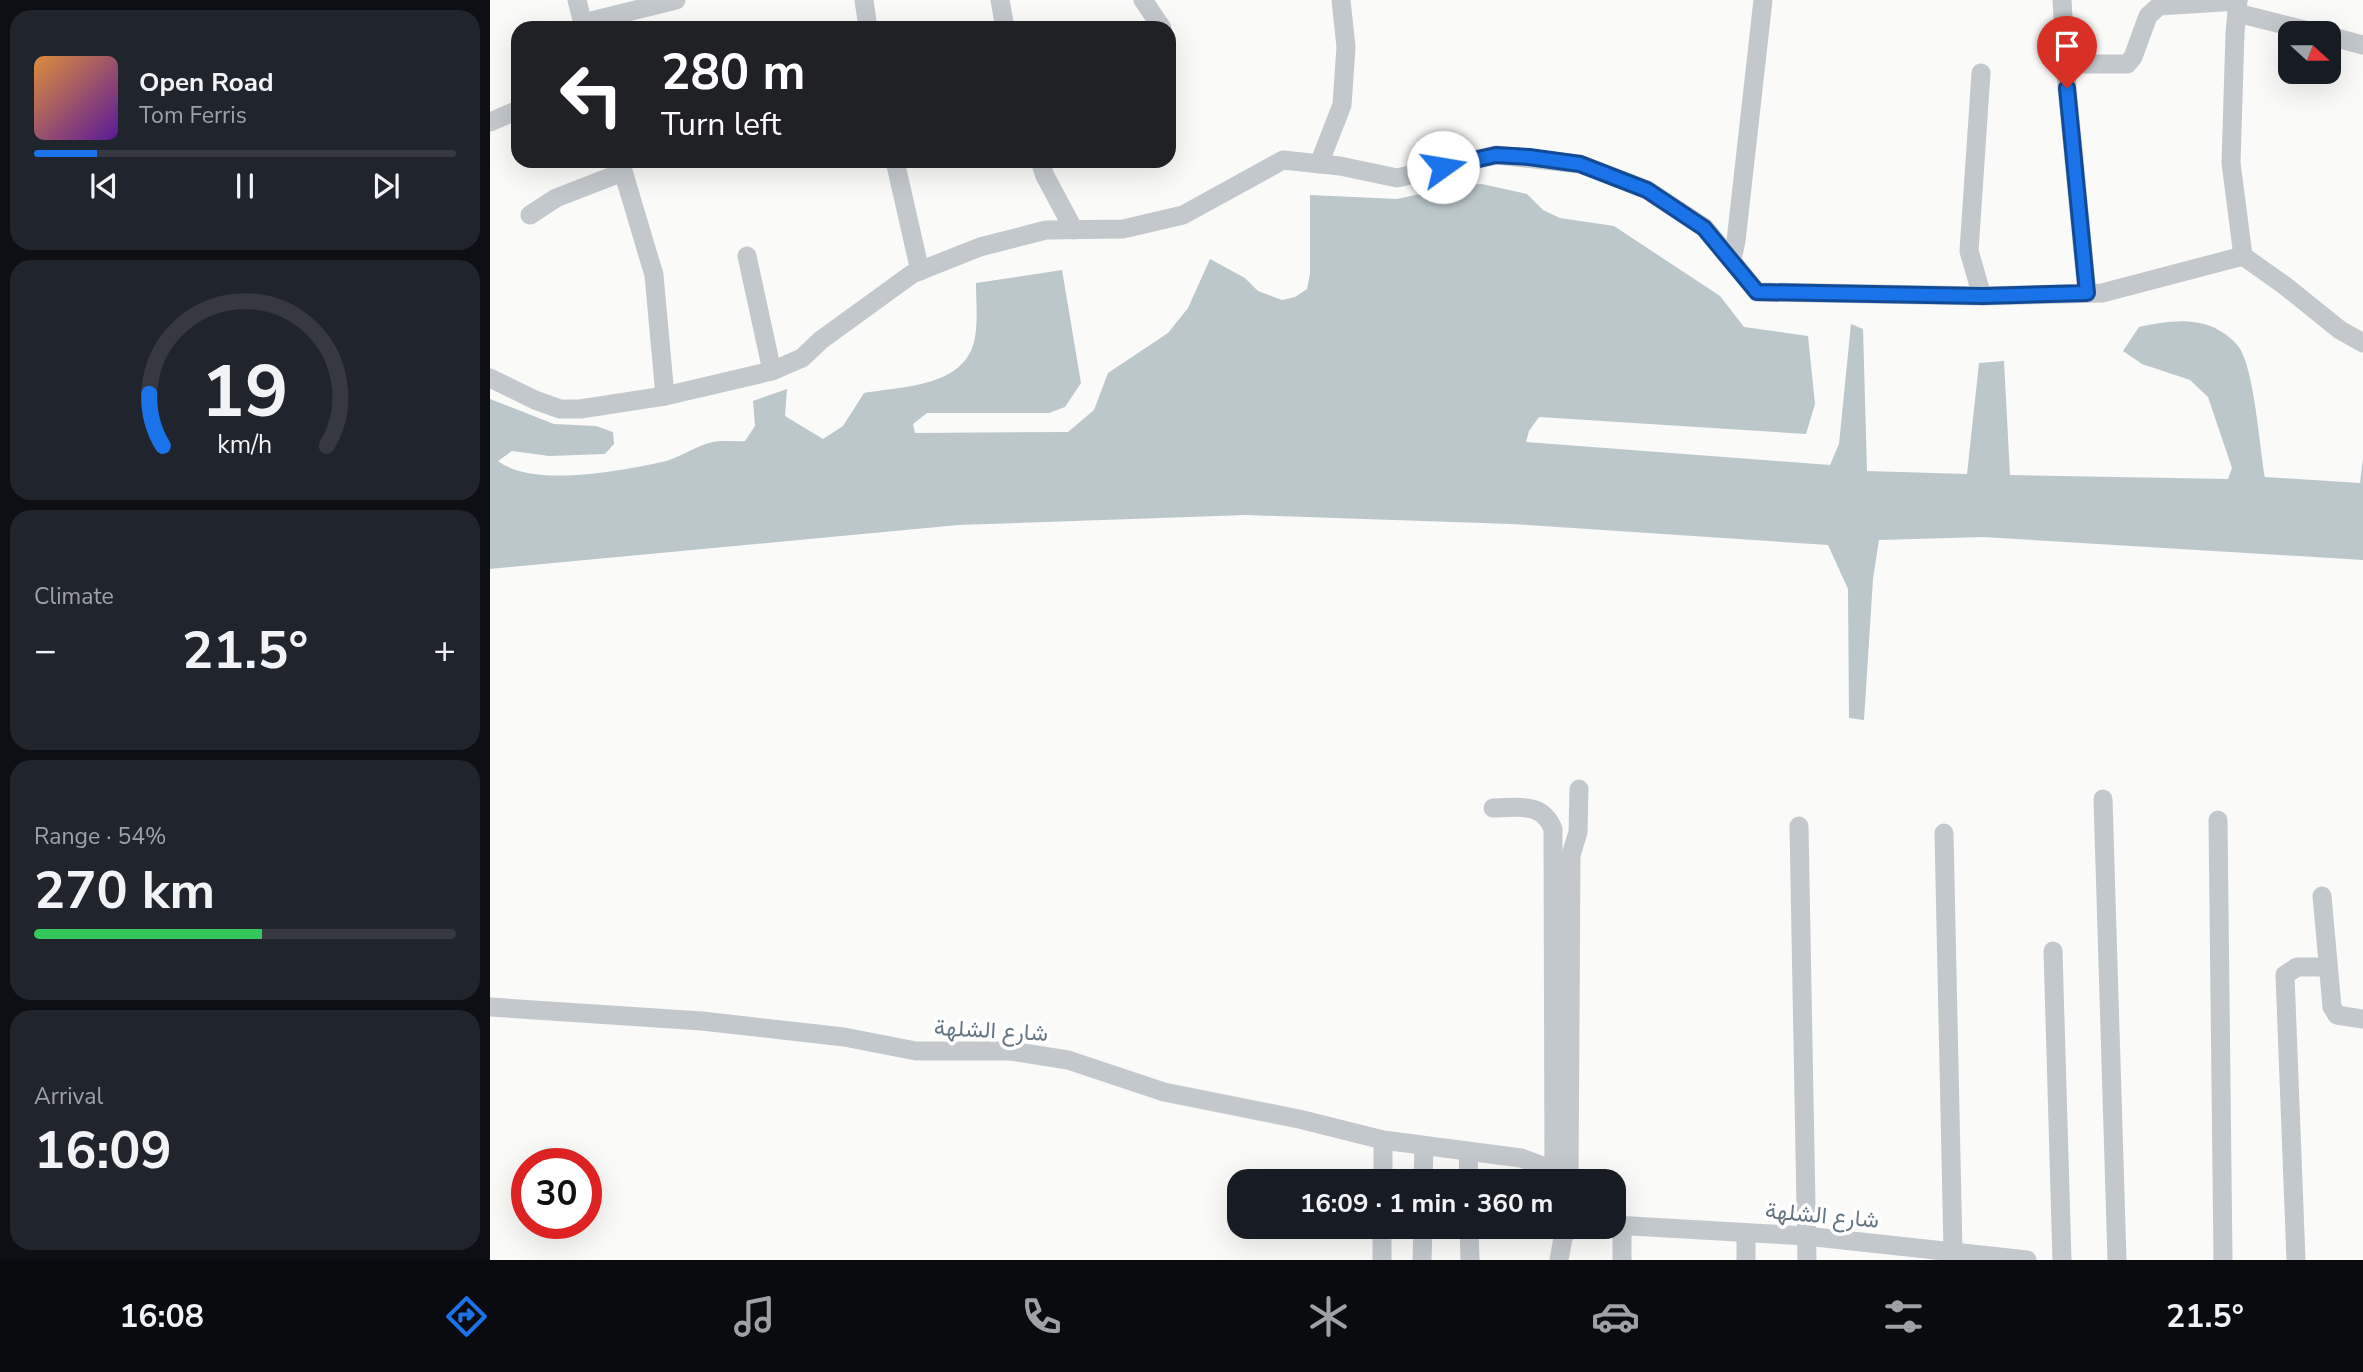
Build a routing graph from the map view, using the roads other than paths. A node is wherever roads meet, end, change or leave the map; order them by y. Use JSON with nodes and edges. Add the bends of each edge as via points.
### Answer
{"nodes":[{"id":1,"x":577,"y":0,"type":"edge"},
{"id":2,"x":676,"y":0,"type":"edge"},
{"id":3,"x":864,"y":0,"type":"edge"},
{"id":4,"x":1000,"y":0,"type":"edge"},
{"id":5,"x":1143,"y":0,"type":"edge"},
{"id":6,"x":1340,"y":0,"type":"edge"},
{"id":7,"x":1763,"y":0,"type":"edge"},
{"id":8,"x":2062,"y":0,"type":"edge"},
{"id":9,"x":2238,"y":5,"type":"edge"},
{"id":10,"x":583,"y":21,"type":"edge"},
{"id":11,"x":599,"y":21,"type":"edge"},
{"id":12,"x":867,"y":21,"type":"edge"},
{"id":13,"x":1004,"y":21,"type":"edge"},
{"id":14,"x":1157,"y":21,"type":"edge"},
{"id":15,"x":2283,"y":21,"type":"edge"},
{"id":16,"x":2342,"y":39,"type":"edge"},
{"id":17,"x":2363,"y":45,"type":"edge"},
{"id":18,"x":2066,"y":64,"type":"junction"},
{"id":19,"x":1981,"y":73,"type":"dead end"},
{"id":20,"x":511,"y":113,"type":"edge"},
{"id":21,"x":490,"y":122,"type":"edge"},
{"id":22,"x":1319,"y":164,"type":"junction"},
{"id":23,"x":618,"y":168,"type":"edge"},
{"id":24,"x":623,"y":168,"type":"edge"},
{"id":25,"x":897,"y":168,"type":"edge"},
{"id":26,"x":1043,"y":168,"type":"edge"},
{"id":27,"x":530,"y":215,"type":"dead end"},
{"id":28,"x":1074,"y":230,"type":"junction"},
{"id":29,"x":2243,"y":256,"type":"junction"},
{"id":30,"x":747,"y":257,"type":"dead end"},
{"id":31,"x":1732,"y":259,"type":"junction"},
{"id":32,"x":920,"y":271,"type":"junction"},
{"id":33,"x":2087,"y":293,"type":"junction"},
{"id":34,"x":1983,"y":296,"type":"junction"},
{"id":35,"x":2363,"y":343,"type":"edge"},
{"id":36,"x":772,"y":371,"type":"junction"},
{"id":37,"x":490,"y":378,"type":"edge"},
{"id":38,"x":665,"y":396,"type":"junction"},
{"id":39,"x":1579,"y":789,"type":"dead end"},
{"id":40,"x":2103,"y":799,"type":"dead end"},
{"id":41,"x":1493,"y":808,"type":"dead end"},
{"id":42,"x":2218,"y":820,"type":"dead end"},
{"id":43,"x":1799,"y":826,"type":"dead end"},
{"id":44,"x":1944,"y":833,"type":"dead end"},
{"id":45,"x":2322,"y":896,"type":"dead end"},
{"id":46,"x":2053,"y":951,"type":"dead end"},
{"id":47,"x":2327,"y":967,"type":"junction"},
{"id":48,"x":490,"y":1007,"type":"edge"},
{"id":49,"x":2363,"y":1019,"type":"edge"},
{"id":50,"x":1383,"y":1140,"type":"junction"},
{"id":51,"x":1424,"y":1146,"type":"junction"},
{"id":52,"x":1468,"y":1152,"type":"junction"},
{"id":53,"x":1383,"y":1169,"type":"edge"},
{"id":54,"x":1423,"y":1169,"type":"edge"},
{"id":55,"x":1469,"y":1169,"type":"edge"},
{"id":56,"x":1545,"y":1169,"type":"edge"},
{"id":57,"x":1559,"y":1169,"type":"edge"},
{"id":58,"x":1559,"y":1169,"type":"edge"},
{"id":59,"x":1626,"y":1226,"type":"edge"},
{"id":60,"x":1746,"y":1233,"type":"junction"},
{"id":61,"x":1806,"y":1236,"type":"junction"},
{"id":62,"x":1382,"y":1239,"type":"edge"},
{"id":63,"x":1423,"y":1239,"type":"edge"},
{"id":64,"x":1469,"y":1239,"type":"edge"},
{"id":65,"x":1563,"y":1239,"type":"edge"},
{"id":66,"x":1620,"y":1239,"type":"edge"},
{"id":67,"x":1954,"y":1251,"type":"junction"},
{"id":68,"x":2018,"y":1259,"type":"edge"},
{"id":69,"x":1382,"y":1260,"type":"edge"},
{"id":70,"x":1422,"y":1260,"type":"edge"},
{"id":71,"x":1470,"y":1260,"type":"edge"},
{"id":72,"x":1559,"y":1260,"type":"edge"},
{"id":73,"x":1622,"y":1260,"type":"edge"},
{"id":74,"x":1746,"y":1260,"type":"edge"},
{"id":75,"x":1807,"y":1260,"type":"edge"},
{"id":76,"x":2062,"y":1260,"type":"edge"},
{"id":77,"x":2118,"y":1260,"type":"edge"},
{"id":78,"x":2223,"y":1260,"type":"edge"},
{"id":79,"x":2296,"y":1260,"type":"edge"}],
"edges":[{"from":1,"to":10,"type":"street"},
{"from":2,"to":11,"type":"street"},
{"from":3,"to":12,"type":"street"},
{"from":4,"to":13,"type":"street"},
{"from":5,"to":14,"type":"street"},
{"from":6,"to":22,"type":"street","via":[[1346,47],[1342,105]]},
{"from":7,"to":31,"type":"street"},
{"from":8,"to":18,"type":"street"},
{"from":9,"to":15,"type":"street"},
{"from":9,"to":18,"type":"street","via":[[2159,6],[2148,16],[2127,64]]},
{"from":9,"to":29,"type":"street","via":[[2231,163]]},
{"from":16,"to":17,"type":"street"},
{"from":18,"to":33,"type":"street"},
{"from":19,"to":34,"type":"street","via":[[1969,251]]},
{"from":20,"to":21,"type":"street"},
{"from":22,"to":28,"type":"street","via":[[1283,160],[1182,215],[1123,229]]},
{"from":22,"to":31,"type":"street","via":[[1397,178],[1496,155],[1580,164],[1647,190],[1704,228]]},
{"from":23,"to":27,"type":"street"},
{"from":24,"to":38,"type":"street","via":[[654,275]]},
{"from":25,"to":32,"type":"street"},
{"from":26,"to":28,"type":"street"},
{"from":28,"to":32,"type":"street","via":[[1046,230],[980,247]]},
{"from":29,"to":33,"type":"street"},
{"from":29,"to":35,"type":"street"},
{"from":30,"to":36,"type":"street"},
{"from":31,"to":34,"type":"street","via":[[1757,292]]},
{"from":32,"to":36,"type":"street","via":[[802,358]]},
{"from":33,"to":34,"type":"street"},
{"from":36,"to":38,"type":"street"},
{"from":37,"to":38,"type":"street","via":[[560,409]]},
{"from":39,"to":57,"type":"street","via":[[1578,832],[1571,855]]},
{"from":40,"to":77,"type":"street"},
{"from":41,"to":58,"type":"street","via":[[1536,808],[1548,817],[1553,829]]},
{"from":42,"to":78,"type":"street"},
{"from":43,"to":61,"type":"street"},
{"from":44,"to":67,"type":"street"},
{"from":45,"to":47,"type":"street"},
{"from":46,"to":76,"type":"street"},
{"from":47,"to":49,"type":"street","via":[[2337,1015]]},
{"from":47,"to":79,"type":"street","via":[[2297,967],[2285,975]]},
{"from":48,"to":50,"type":"street","name":"شارع الشلهة","via":[[702,1021],[844,1037],[916,1051],[1010,1051],[1068,1060],[1164,1092]]},
{"from":50,"to":51,"type":"street","name":"شارع الشلهة"},
{"from":50,"to":53,"type":"street"},
{"from":51,"to":52,"type":"street","name":"شارع الشلهة"},
{"from":51,"to":54,"type":"street"},
{"from":52,"to":55,"type":"street"},
{"from":52,"to":56,"type":"street","name":"شارع الشلهة","via":[[1521,1158]]},
{"from":59,"to":60,"type":"street","name":"شارع الشلهة"},
{"from":60,"to":61,"type":"street","name":"شارع الشلهة"},
{"from":60,"to":74,"type":"street"},
{"from":61,"to":67,"type":"street","name":"شارع الشلهة"},
{"from":61,"to":75,"type":"street"},
{"from":62,"to":69,"type":"street"},
{"from":63,"to":70,"type":"street"},
{"from":64,"to":71,"type":"street"},
{"from":65,"to":72,"type":"street"},
{"from":66,"to":73,"type":"street"},
{"from":67,"to":68,"type":"street","name":"شارع الشلهة"}]}
